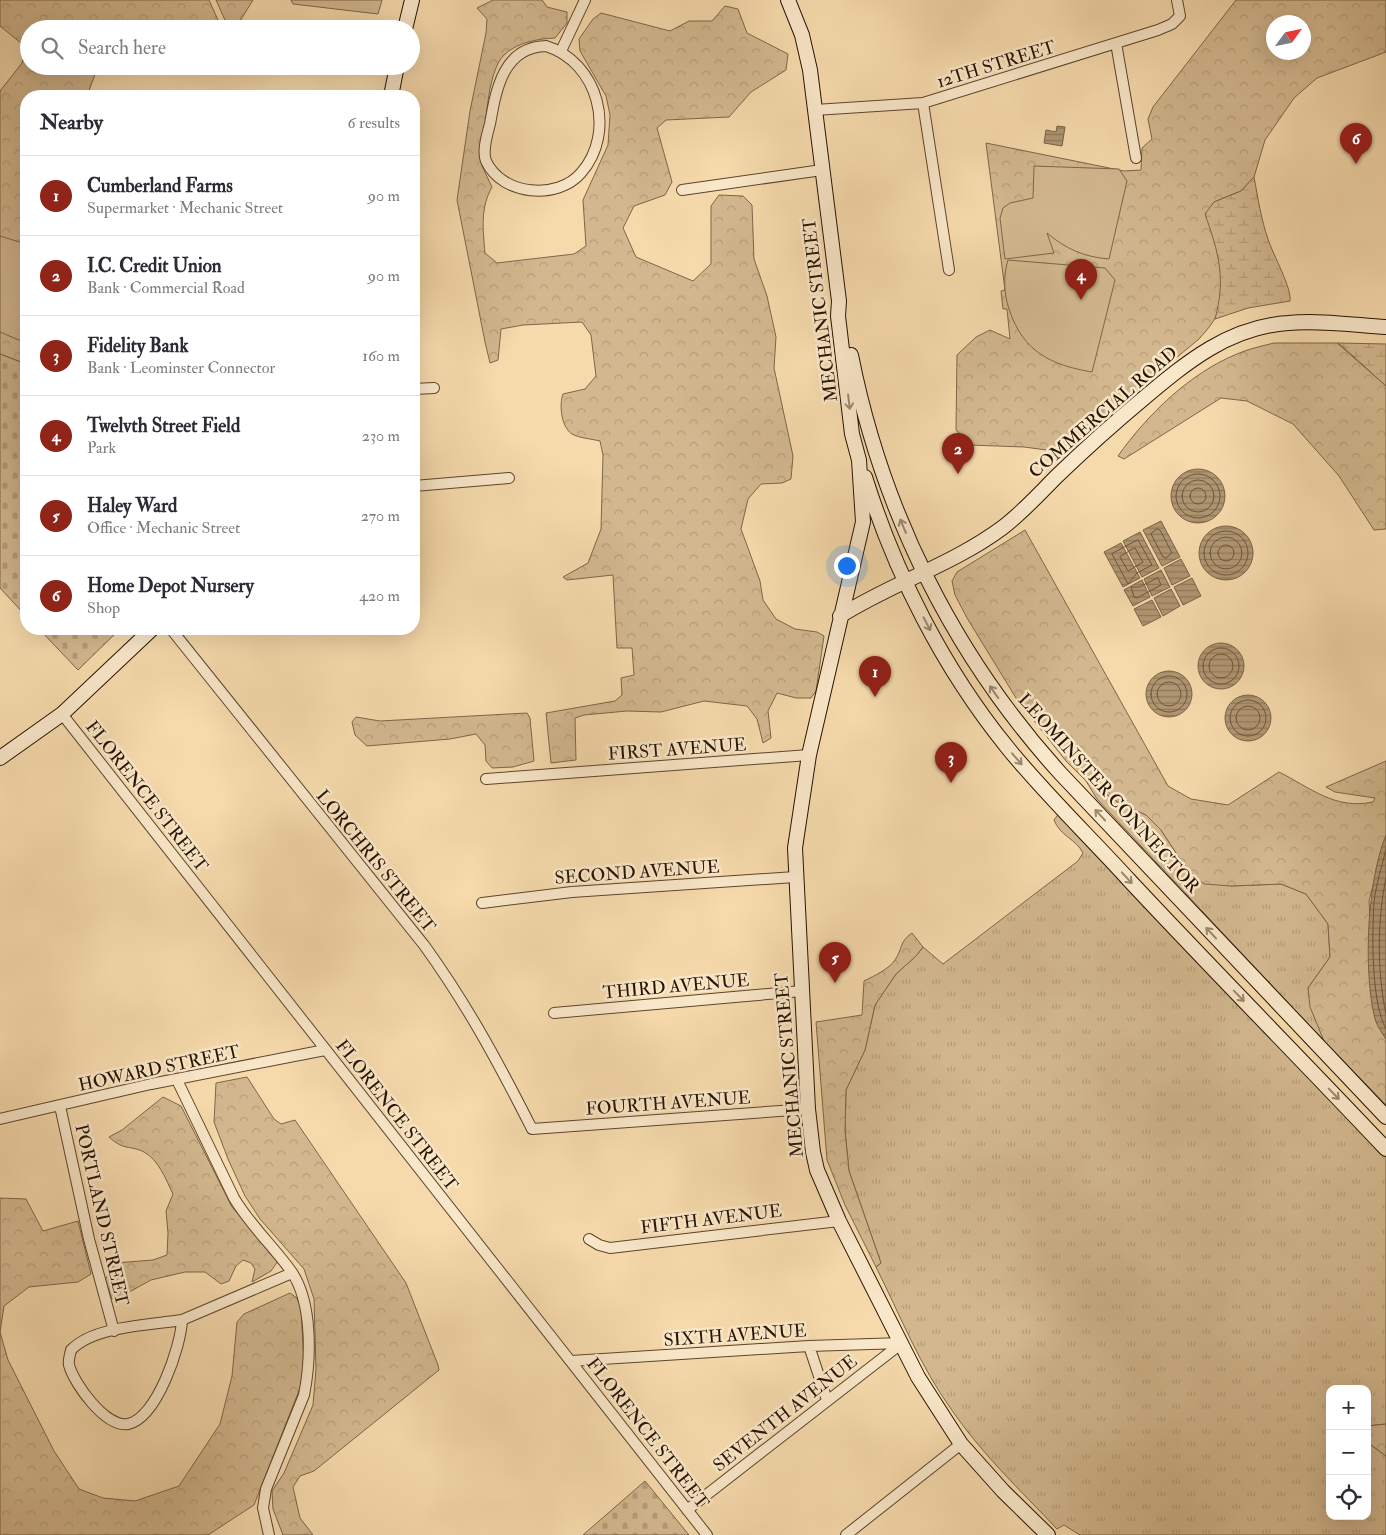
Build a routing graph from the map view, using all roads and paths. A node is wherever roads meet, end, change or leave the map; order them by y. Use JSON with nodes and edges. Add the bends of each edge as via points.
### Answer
{"nodes":[{"id":1,"x":412,"y":0,"type":"edge"},
{"id":2,"x":584,"y":0,"type":"edge"},
{"id":3,"x":788,"y":0,"type":"edge"},
{"id":4,"x":1177,"y":0,"type":"edge"},
{"id":5,"x":407,"y":20,"type":"edge"},
{"id":6,"x":1116,"y":43,"type":"junction"},
{"id":7,"x":562,"y":51,"type":"junction"},
{"id":8,"x":395,"y":75,"type":"edge"},
{"id":9,"x":392,"y":90,"type":"edge"},
{"id":10,"x":923,"y":103,"type":"junction"},
{"id":11,"x":815,"y":110,"type":"junction"},
{"id":12,"x":1136,"y":158,"type":"dead end"},
{"id":13,"x":822,"y":170,"type":"junction"},
{"id":14,"x":682,"y":190,"type":"dead end"},
{"id":15,"x":950,"y":270,"type":"dead end"},
{"id":16,"x":839,"y":301,"type":"junction"},
{"id":17,"x":1386,"y":327,"type":"edge"},
{"id":18,"x":434,"y":388,"type":"dead end"},
{"id":19,"x":420,"y":389,"type":"edge"},
{"id":20,"x":859,"y":460,"type":"junction"},
{"id":21,"x":509,"y":478,"type":"dead end"},
{"id":22,"x":420,"y":485,"type":"edge"},
{"id":23,"x":922,"y":571,"type":"junction"},
{"id":24,"x":905,"y":580,"type":"junction"},
{"id":25,"x":840,"y":616,"type":"junction"},
{"id":26,"x":146,"y":635,"type":"edge"},
{"id":27,"x":176,"y":635,"type":"edge"},
{"id":28,"x":62,"y":714,"type":"junction"},
{"id":29,"x":810,"y":755,"type":"junction"},
{"id":30,"x":0,"y":758,"type":"edge"},
{"id":31,"x":486,"y":779,"type":"dead end"},
{"id":32,"x":795,"y":877,"type":"junction"},
{"id":33,"x":482,"y":903,"type":"dead end"},
{"id":34,"x":802,"y":991,"type":"junction"},
{"id":35,"x":554,"y":1014,"type":"dead end"},
{"id":36,"x":325,"y":1050,"type":"junction"},
{"id":37,"x":177,"y":1080,"type":"junction"},
{"id":38,"x":60,"y":1106,"type":"junction"},
{"id":39,"x":808,"y":1109,"type":"junction"},
{"id":40,"x":1386,"y":1117,"type":"edge"},
{"id":41,"x":0,"y":1119,"type":"edge"},
{"id":42,"x":532,"y":1129,"type":"joint"},
{"id":43,"x":1386,"y":1149,"type":"edge"},
{"id":44,"x":839,"y":1221,"type":"junction"},
{"id":45,"x":589,"y":1239,"type":"dead end"},
{"id":46,"x":292,"y":1273,"type":"junction"},
{"id":47,"x":182,"y":1320,"type":"junction"},
{"id":48,"x":114,"y":1331,"type":"junction"},
{"id":49,"x":902,"y":1343,"type":"junction"},
{"id":50,"x":809,"y":1346,"type":"junction"},
{"id":51,"x":571,"y":1361,"type":"junction"},
{"id":52,"x":827,"y":1400,"type":"junction"},
{"id":53,"x":961,"y":1444,"type":"junction"},
{"id":54,"x":688,"y":1510,"type":"junction"},
{"id":55,"x":269,"y":1535,"type":"edge"},
{"id":56,"x":707,"y":1535,"type":"edge"},
{"id":57,"x":846,"y":1535,"type":"edge"},
{"id":58,"x":1048,"y":1535,"type":"edge"}],
"edges":[{"from":1,"to":5,"type":"main road"},
{"from":2,"to":7,"type":"street"},
{"from":3,"to":11,"type":"main road","name":"MECHANIC STREET","via":[[807,52]]},
{"from":4,"to":6,"type":"street","name":"12TH STREET","via":[[1180,18],[1158,30]]},
{"from":6,"to":10,"type":"street","name":"12TH STREET"},
{"from":6,"to":12,"type":"street"},
{"from":7,"to":7,"type":"street","via":[[546,46],[523,51],[510,61],[495,96],[486,160],[505,181],[522,188],[543,192],[569,183],[580,174],[595,147],[600,128],[596,93]]},
{"from":8,"to":9,"type":"main road"},
{"from":10,"to":11,"type":"street","name":"12TH STREET"},
{"from":10,"to":15,"type":"street"},
{"from":11,"to":13,"type":"main road","name":"MECHANIC STREET"},
{"from":13,"to":14,"type":"street"},
{"from":13,"to":16,"type":"main road","name":"MECHANIC STREET"},
{"from":16,"to":20,"type":"main road","name":"MECHANIC STREET","one_way":true,"via":[[852,434]]},
{"from":23,"to":16,"type":"main road","name":"LEOMINSTER CONNECTOR","one_way":true,"via":[[884,479],[864,412]]},
{"from":17,"to":23,"type":"main road","name":"COMMERCIAL ROAD","via":[[1288,322],[1226,338],[1179,369],[1115,422],[1004,527],[956,557]]},
{"from":18,"to":19,"type":"street"},
{"from":20,"to":24,"type":"main road"},
{"from":20,"to":25,"type":"main road","name":"MECHANIC STREET","via":[[862,529]]},
{"from":21,"to":22,"type":"street"},
{"from":23,"to":24,"type":"main road"},
{"from":40,"to":23,"type":"main road","name":"LEOMINSTER CONNECTOR","one_way":true,"via":[[1024,732],[965,649]]},
{"from":24,"to":25,"type":"main road"},
{"from":24,"to":43,"type":"main road","one_way":true,"via":[[958,679],[1006,746],[1181,936]]},
{"from":25,"to":29,"type":"main road","name":"MECHANIC STREET"},
{"from":26,"to":28,"type":"main road"},
{"from":27,"to":42,"type":"street","name":"LORCHRIS STREET","via":[[451,982],[487,1040]]},
{"from":28,"to":30,"type":"main road"},
{"from":28,"to":36,"type":"street","name":"FLORENCE STREET"},
{"from":29,"to":31,"type":"street","name":"FIRST AVENUE"},
{"from":29,"to":32,"type":"main road","name":"MECHANIC STREET","via":[[797,827]]},
{"from":32,"to":33,"type":"street","name":"SECOND AVENUE","via":[[572,892]]},
{"from":32,"to":34,"type":"main road","name":"MECHANIC STREET"},
{"from":34,"to":35,"type":"street","name":"THIRD AVENUE"},
{"from":34,"to":39,"type":"main road","name":"MECHANIC STREET"},
{"from":36,"to":37,"type":"street","name":"HOWARD STREET"},
{"from":36,"to":51,"type":"street","name":"FLORENCE STREET"},
{"from":37,"to":38,"type":"street","name":"HOWARD STREET"},
{"from":37,"to":46,"type":"street","via":[[244,1214]]},
{"from":38,"to":41,"type":"street","name":"HOWARD STREET"},
{"from":38,"to":48,"type":"street","name":"PORTLAND STREET","via":[[89,1239]]},
{"from":39,"to":42,"type":"street","name":"FOURTH AVENUE"},
{"from":39,"to":44,"type":"main road","name":"MECHANIC STREET","via":[[817,1170]]},
{"from":44,"to":45,"type":"street","name":"FIFTH AVENUE","via":[[610,1248]]},
{"from":44,"to":49,"type":"main road","name":"MECHANIC STREET"},
{"from":46,"to":47,"type":"street"},
{"from":46,"to":55,"type":"street","via":[[306,1308],[307,1382],[266,1490],[263,1508]]},
{"from":47,"to":48,"type":"street"},
{"from":47,"to":48,"type":"street","via":[[182,1337],[163,1385],[142,1418],[128,1424],[112,1421],[99,1410],[79,1384],[68,1362],[71,1350],[78,1343]]},
{"from":49,"to":50,"type":"street","name":"SIXTH AVENUE"},
{"from":49,"to":52,"type":"street","name":"SEVENTH AVENUE"},
{"from":49,"to":53,"type":"main road","name":"MECHANIC STREET","via":[[918,1377]]},
{"from":50,"to":51,"type":"street","name":"SIXTH AVENUE"},
{"from":50,"to":52,"type":"street"},
{"from":51,"to":54,"type":"street","name":"FLORENCE STREET"},
{"from":52,"to":54,"type":"street","name":"SEVENTH AVENUE"},
{"from":53,"to":57,"type":"street"},
{"from":53,"to":58,"type":"main road","name":"MECHANIC STREET"},
{"from":54,"to":56,"type":"street","name":"FLORENCE STREET"}]}
